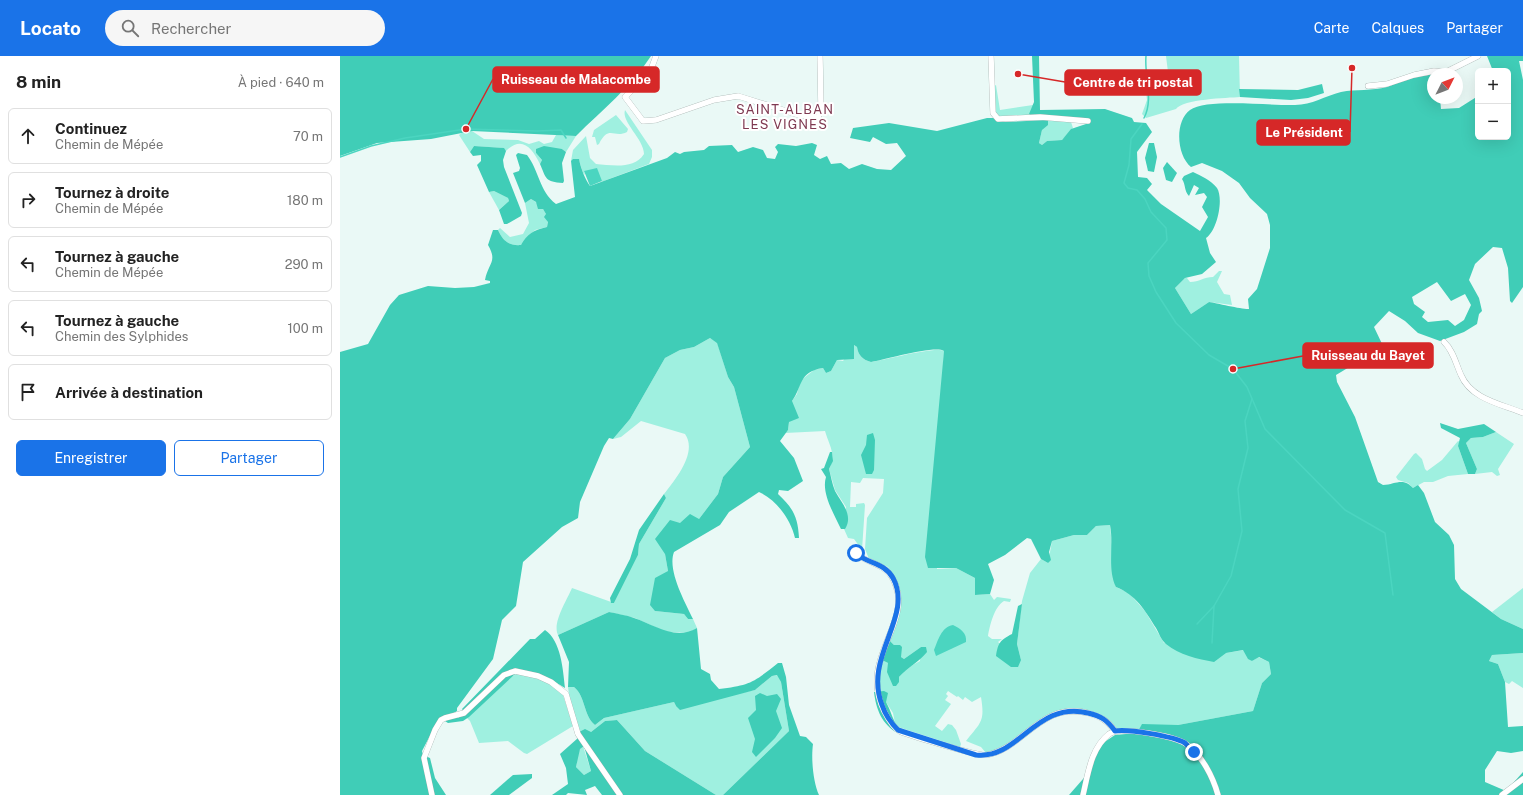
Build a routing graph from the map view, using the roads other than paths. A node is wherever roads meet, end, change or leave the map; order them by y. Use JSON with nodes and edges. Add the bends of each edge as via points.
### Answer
{"nodes":[{"id":1,"x":656,"y":56,"type":"edge"},
{"id":2,"x":820,"y":56,"type":"edge"},
{"id":3,"x":991,"y":56,"type":"edge"},
{"id":4,"x":1478,"y":56,"type":"edge"},
{"id":5,"x":1368,"y":86,"type":"dead end"},
{"id":6,"x":1088,"y":121,"type":"dead end"},
{"id":7,"x":1444,"y":342,"type":"dead end"},
{"id":8,"x":1523,"y":413,"type":"edge"},
{"id":9,"x":853,"y":551,"type":"dead end"},
{"id":10,"x":1115,"y":731,"type":"junction"},
{"id":11,"x":1523,"y":778,"type":"edge"},
{"id":12,"x":432,"y":795,"type":"edge"},
{"id":13,"x":620,"y":795,"type":"edge"},
{"id":14,"x":1083,"y":795,"type":"edge"},
{"id":15,"x":1218,"y":795,"type":"edge"},
{"id":16,"x":1502,"y":795,"type":"edge"}],
"edges":[{"from":1,"to":2,"type":"street","via":[[650,72],[626,97],[640,118],[647,122],[714,100],[738,96],[799,115],[818,118],[821,109]]},
{"from":3,"to":6,"type":"street","via":[[994,117],[1002,120],[1040,117]]},
{"from":4,"to":5,"type":"street","via":[[1446,72],[1414,74],[1387,84]]},
{"from":7,"to":8,"type":"street","via":[[1450,348],[1467,387],[1479,395]]},
{"from":9,"to":10,"type":"street","via":[[883,567],[896,586],[897,611],[880,659],[876,683],[883,708],[898,730],[981,755],[1004,750],[1033,726],[1066,712],[1080,712],[1100,717]]},
{"from":10,"to":14,"type":"street","via":[[1098,746]]},
{"from":10,"to":15,"type":"street","via":[[1139,732],[1185,744],[1208,771]]},
{"from":11,"to":16,"type":"street"},
{"from":12,"to":13,"type":"street","via":[[424,758],[438,723],[444,718],[464,713],[504,675],[515,672],[545,679],[564,691],[578,734]]}]}
